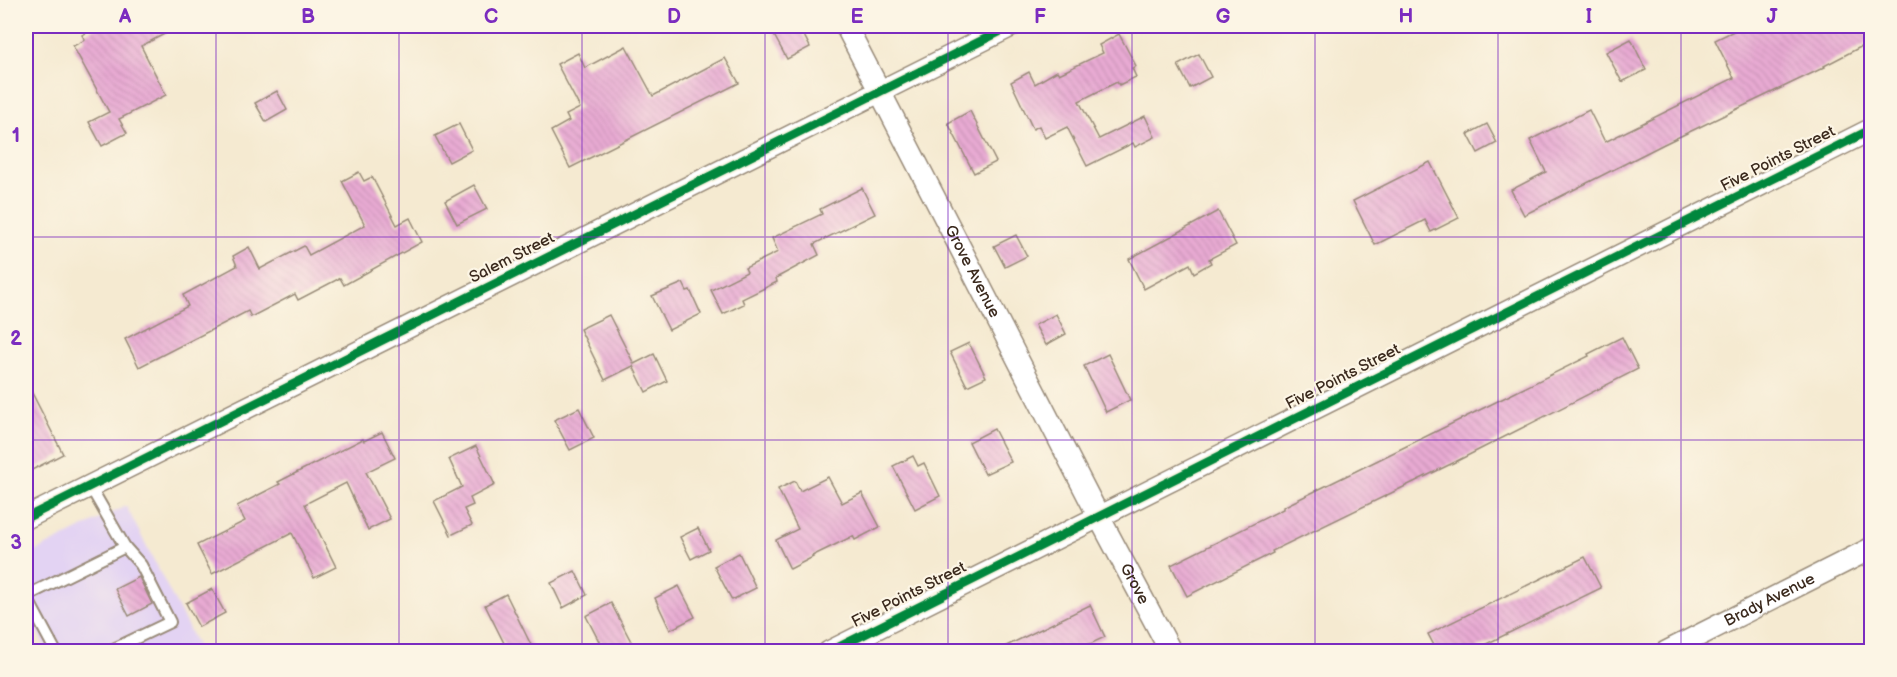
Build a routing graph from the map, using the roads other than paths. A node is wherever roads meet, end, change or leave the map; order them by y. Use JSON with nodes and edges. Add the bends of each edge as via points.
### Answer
{"nodes":[{"id":1,"x":846,"y":26,"type":"edge"},
{"id":2,"x":1011,"y":26,"type":"edge"},
{"id":3,"x":880,"y":90,"type":"junction"},
{"id":4,"x":1872,"y":129,"type":"edge"},
{"id":5,"x":90,"y":486,"type":"junction"},
{"id":6,"x":1099,"y":517,"type":"junction"},
{"id":7,"x":26,"y":518,"type":"edge"},
{"id":8,"x":124,"y":547,"type":"junction"},
{"id":9,"x":1872,"y":548,"type":"edge"},
{"id":10,"x":56,"y":651,"type":"edge"},
{"id":11,"x":107,"y":651,"type":"edge"},
{"id":12,"x":829,"y":651,"type":"edge"},
{"id":13,"x":1171,"y":651,"type":"edge"},
{"id":14,"x":1666,"y":651,"type":"edge"}],
"edges":[{"from":1,"to":3,"type":"street","name":"Grove Avenue"},
{"from":2,"to":3,"type":"street","name":"Salem Street"},
{"from":3,"to":5,"type":"street","name":"Salem Street"},
{"from":3,"to":6,"type":"street","name":"Grove Avenue"},
{"from":4,"to":6,"type":"street","name":"Five Points Street"},
{"from":5,"to":7,"type":"street","name":"Salem Street"},
{"from":5,"to":8,"type":"lane"},
{"from":6,"to":12,"type":"street","name":"Five Points Street"},
{"from":6,"to":13,"type":"street","name":"Grove"},
{"from":8,"to":10,"type":"lane","via":[[26,596]]},
{"from":8,"to":11,"type":"lane","via":[[141,565],[170,622]]},
{"from":9,"to":14,"type":"street","name":"Brady Avenue"}]}
